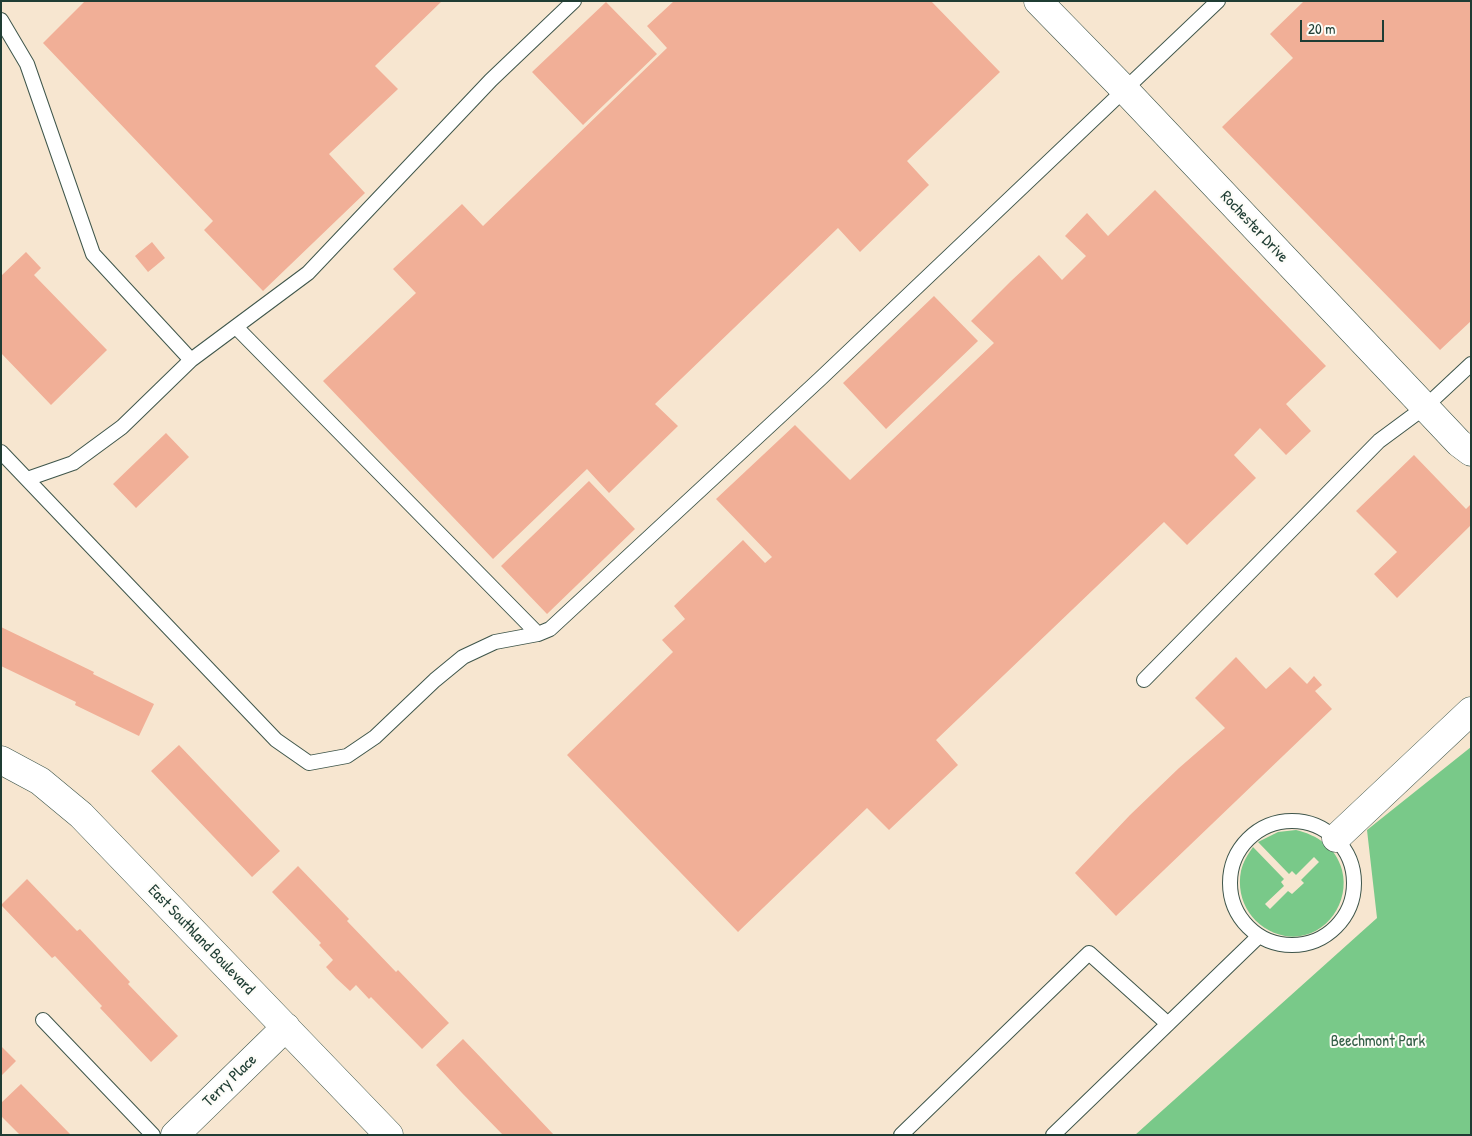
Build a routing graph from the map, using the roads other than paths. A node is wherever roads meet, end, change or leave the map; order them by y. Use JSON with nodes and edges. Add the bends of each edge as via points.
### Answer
{"nodes":[{"id":1,"x":574,"y":1,"type":"edge"},
{"id":2,"x":1038,"y":1,"type":"edge"},
{"id":3,"x":1218,"y":1,"type":"edge"},
{"id":4,"x":1,"y":20,"type":"edge"},
{"id":5,"x":1125,"y":90,"type":"junction"},
{"id":6,"x":236,"y":327,"type":"junction"},
{"id":7,"x":191,"y":360,"type":"junction"},
{"id":8,"x":1471,"y":364,"type":"edge"},
{"id":9,"x":1425,"y":408,"type":"junction"},
{"id":10,"x":1,"y":452,"type":"edge"},
{"id":11,"x":1471,"y":452,"type":"edge"},
{"id":12,"x":27,"y":479,"type":"junction"},
{"id":13,"x":538,"y":634,"type":"junction"},
{"id":14,"x":1144,"y":680,"type":"dead end"},
{"id":15,"x":1471,"y":711,"type":"edge"},
{"id":16,"x":1,"y":760,"type":"edge"},
{"id":17,"x":1336,"y":838,"type":"junction"},
{"id":18,"x":1259,"y":936,"type":"junction"},
{"id":19,"x":43,"y":1020,"type":"dead end"},
{"id":20,"x":1168,"y":1024,"type":"junction"},
{"id":21,"x":286,"y":1027,"type":"junction"},
{"id":22,"x":153,"y":1135,"type":"edge"},
{"id":23,"x":175,"y":1135,"type":"edge"},
{"id":24,"x":389,"y":1135,"type":"edge"},
{"id":25,"x":901,"y":1135,"type":"edge"},
{"id":26,"x":1053,"y":1135,"type":"edge"}],
"edges":[{"from":1,"to":6,"type":"lane","via":[[491,80],[308,273]]},
{"from":2,"to":5,"type":"street","name":"Rochester Drive"},
{"from":3,"to":5,"type":"lane"},
{"from":4,"to":7,"type":"lane","via":[[27,64],[93,254]]},
{"from":5,"to":9,"type":"street","name":"Rochester Drive"},
{"from":5,"to":13,"type":"lane","via":[[565,616]]},
{"from":6,"to":7,"type":"lane"},
{"from":6,"to":13,"type":"lane"},
{"from":7,"to":12,"type":"lane","via":[[122,427],[73,463]]},
{"from":8,"to":9,"type":"lane"},
{"from":9,"to":11,"type":"street","name":"Rochester Drive"},
{"from":9,"to":14,"type":"lane","via":[[1379,441]]},
{"from":10,"to":12,"type":"lane"},
{"from":12,"to":13,"type":"lane","via":[[276,740],[309,763],[347,756],[374,737],[463,657],[495,642]]},
{"from":15,"to":17,"type":"street"},
{"from":16,"to":21,"type":"street","name":"East Southland Boulevard","via":[[40,782],[81,815]]},
{"from":17,"to":18,"type":"lane","via":[[1349,856],[1354,877],[1352,899],[1344,918],[1328,934],[1309,943],[1287,946]]},
{"from":17,"to":18,"type":"lane","via":[[1320,826],[1301,820],[1281,820],[1246,838],[1235,854],[1230,873],[1230,893],[1236,912]]},
{"from":18,"to":20,"type":"lane"},
{"from":19,"to":22,"type":"lane"},
{"from":20,"to":25,"type":"lane","via":[[1089,953]]},
{"from":20,"to":26,"type":"lane"},
{"from":21,"to":23,"type":"street","name":"Terry Place"},
{"from":21,"to":24,"type":"street","name":"East Southland Boulevard"}]}
